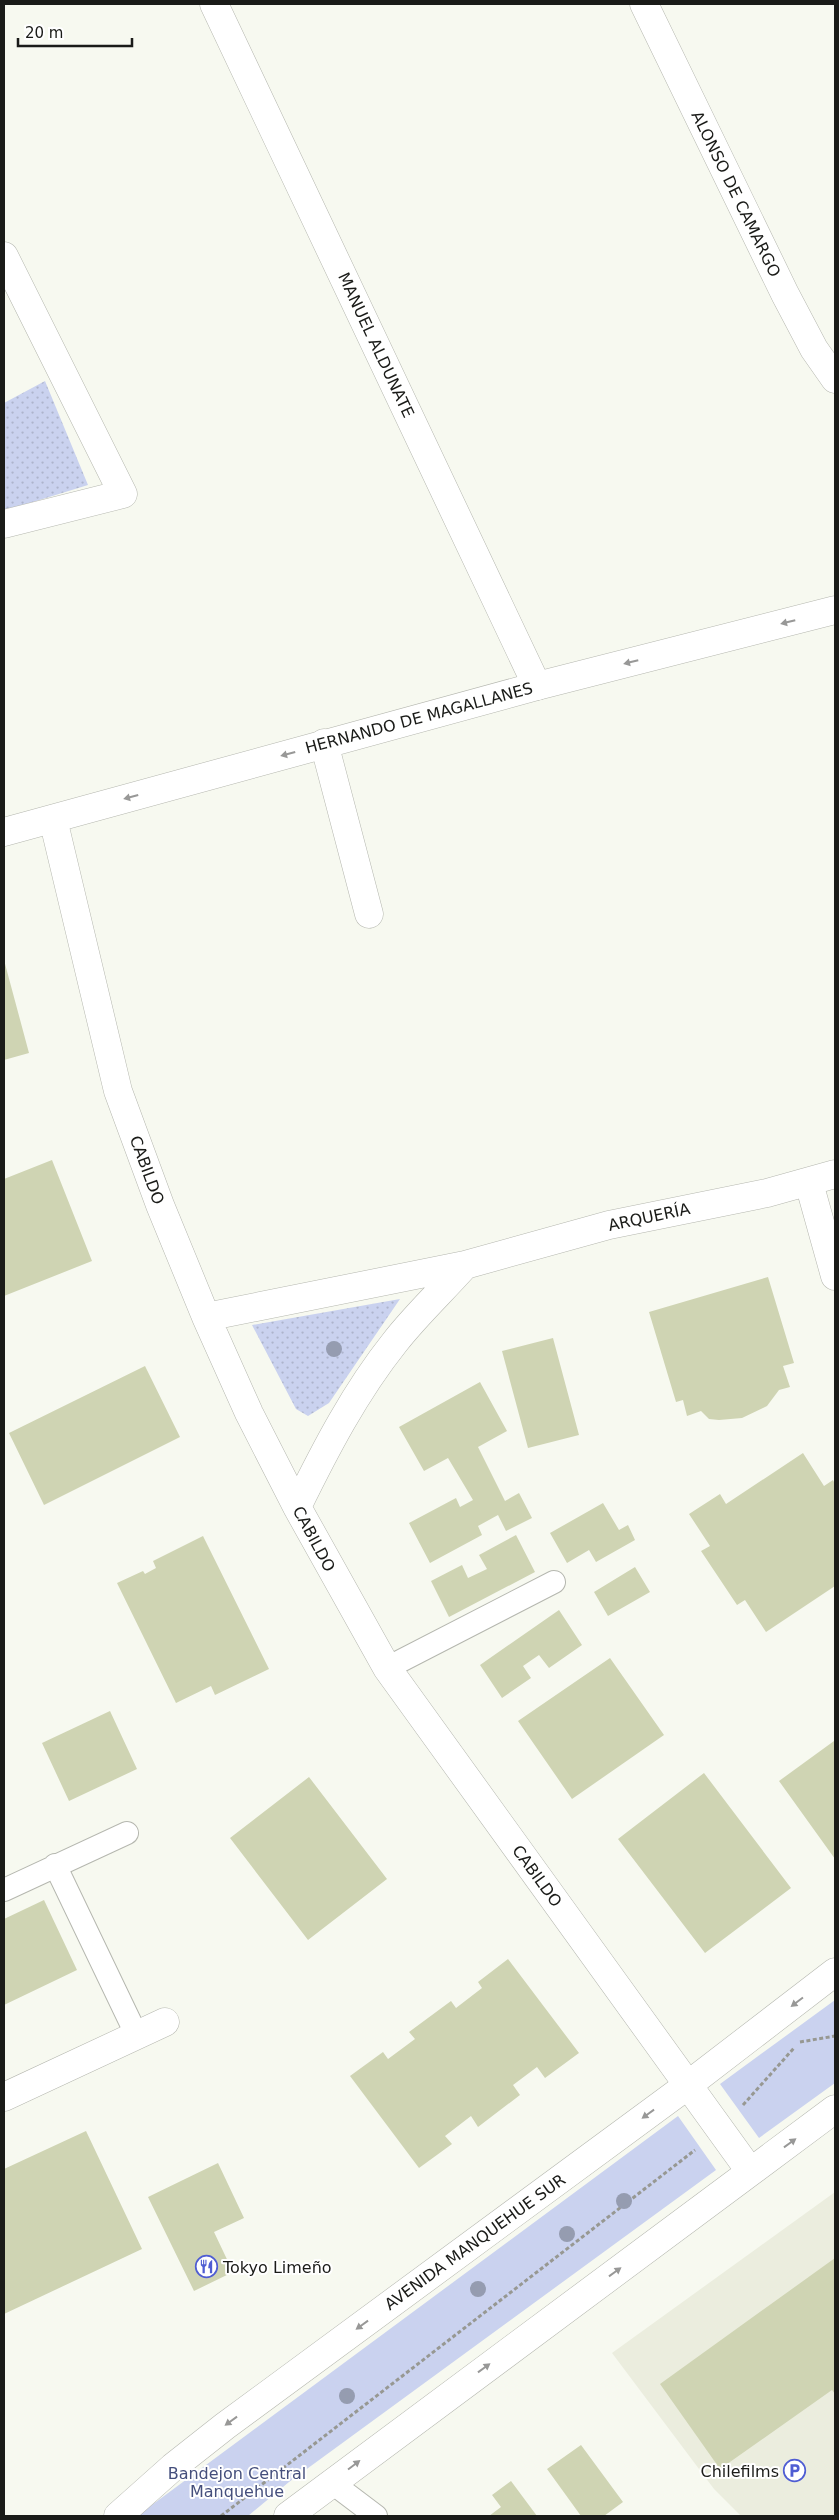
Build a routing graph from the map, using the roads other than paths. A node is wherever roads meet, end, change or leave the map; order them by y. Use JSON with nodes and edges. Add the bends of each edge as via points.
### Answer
{"nodes":[{"id":1,"x":214,"y":4,"type":"edge"},
{"id":2,"x":644,"y":4,"type":"edge"},
{"id":3,"x":4,"y":256,"type":"edge"},
{"id":4,"x":835,"y":379,"type":"edge"},
{"id":5,"x":4,"y":524,"type":"edge"},
{"id":6,"x":835,"y":610,"type":"edge"},
{"id":7,"x":537,"y":686,"type":"junction"},
{"id":8,"x":324,"y":743,"type":"junction"},
{"id":9,"x":53,"y":819,"type":"junction"},
{"id":10,"x":4,"y":832,"type":"edge"},
{"id":11,"x":369,"y":914,"type":"dead end"},
{"id":12,"x":835,"y":1174,"type":"edge"},
{"id":13,"x":809,"y":1183,"type":"junction"},
{"id":14,"x":465,"y":1265,"type":"junction"},
{"id":15,"x":835,"y":1276,"type":"edge"},
{"id":16,"x":206,"y":1317,"type":"junction"},
{"id":17,"x":297,"y":1507,"type":"junction"},
{"id":18,"x":554,"y":1582,"type":"dead end"},
{"id":19,"x":387,"y":1668,"type":"junction"},
{"id":20,"x":127,"y":1833,"type":"dead end"},
{"id":21,"x":55,"y":1865,"type":"junction"},
{"id":22,"x":4,"y":1890,"type":"edge"},
{"id":23,"x":835,"y":1972,"type":"edge"},
{"id":24,"x":165,"y":2022,"type":"dead end"},
{"id":25,"x":137,"y":2036,"type":"junction"},
{"id":26,"x":688,"y":2085,"type":"junction"},
{"id":27,"x":4,"y":2097,"type":"edge"},
{"id":28,"x":835,"y":2109,"type":"edge"},
{"id":29,"x":750,"y":2172,"type":"junction"},
{"id":30,"x":330,"y":2482,"type":"junction"},
{"id":31,"x":118,"y":2516,"type":"edge"},
{"id":32,"x":288,"y":2516,"type":"edge"},
{"id":33,"x":376,"y":2516,"type":"edge"}],
"edges":[{"from":1,"to":7,"type":"street","name":"MANUEL ALDUNATE"},
{"from":2,"to":4,"type":"street","name":"ALONSO DE CAMARGO","via":[[785,294],[814,349]]},
{"from":3,"to":5,"type":"street","via":[[123,494]]},
{"from":6,"to":7,"type":"street","name":"HERNANDO DE MAGALLANES","one_way":true},
{"from":7,"to":8,"type":"street","name":"HERNANDO DE MAGALLANES"},
{"from":8,"to":9,"type":"street","name":"HERNANDO DE MAGALLANES","one_way":true},
{"from":8,"to":11,"type":"street"},
{"from":9,"to":10,"type":"street","name":"HERNANDO DE MAGALLANES"},
{"from":9,"to":16,"type":"street","name":"CABILDO","via":[[118,1091]]},
{"from":12,"to":13,"type":"street","name":"ARQUERÍA"},
{"from":13,"to":14,"type":"street","name":"ARQUERÍA","via":[[609,1225]]},
{"from":13,"to":15,"type":"street"},
{"from":14,"to":16,"type":"street","name":"ARQUERÍA"},
{"from":14,"to":17,"type":"street","via":[[395,1342],[318,1464]]},
{"from":16,"to":17,"type":"street","name":"CABILDO"},
{"from":17,"to":19,"type":"street","name":"CABILDO"},
{"from":18,"to":19,"type":"lane"},
{"from":19,"to":26,"type":"street","name":"CABILDO"},
{"from":20,"to":21,"type":"lane"},
{"from":21,"to":22,"type":"lane"},
{"from":21,"to":25,"type":"lane"},
{"from":23,"to":26,"type":"street","name":"AVENIDA MANQUEHUE SUR","one_way":true},
{"from":24,"to":25,"type":"street"},
{"from":25,"to":27,"type":"street"},
{"from":26,"to":29,"type":"street","name":"CABILDO"},
{"from":26,"to":31,"type":"street","name":"AVENIDA MANQUEHUE SUR","one_way":true,"via":[[225,2426]]},
{"from":29,"to":28,"type":"street","one_way":true},
{"from":30,"to":29,"type":"street","one_way":true},
{"from":30,"to":32,"type":"street"},
{"from":30,"to":33,"type":"lane"}]}
